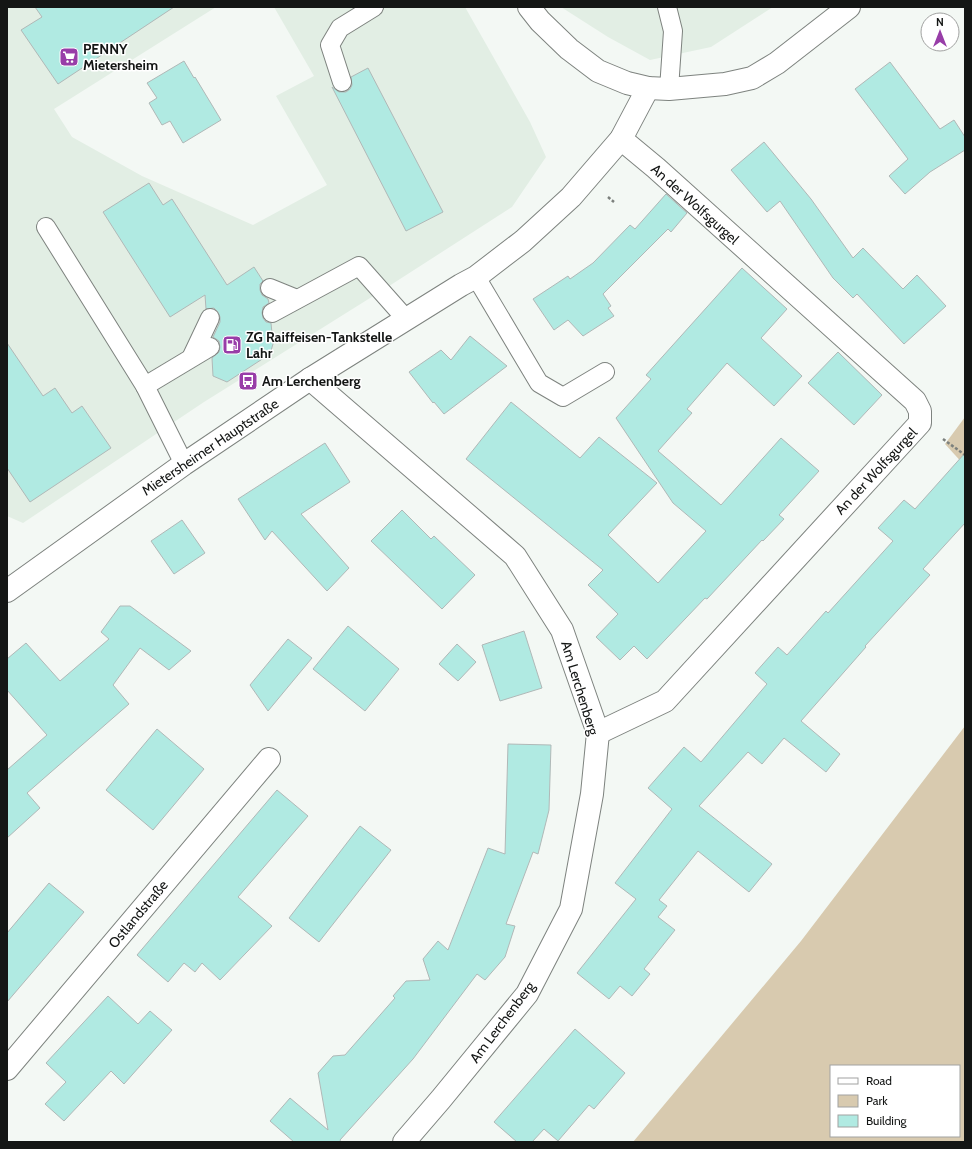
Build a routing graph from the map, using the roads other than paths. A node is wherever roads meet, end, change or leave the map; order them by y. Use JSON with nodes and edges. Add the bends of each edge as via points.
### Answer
{"nodes":[{"id":1,"x":374,"y":7,"type":"edge"},
{"id":2,"x":529,"y":7,"type":"edge"},
{"id":3,"x":667,"y":7,"type":"edge"},
{"id":4,"x":849,"y":7,"type":"edge"},
{"id":5,"x":342,"y":82,"type":"dead end"},
{"id":6,"x":648,"y":88,"type":"junction"},
{"id":7,"x":669,"y":89,"type":"junction"},
{"id":8,"x":621,"y":139,"type":"junction"},
{"id":9,"x":46,"y":227,"type":"dead end"},
{"id":10,"x":476,"y":278,"type":"junction"},
{"id":11,"x":270,"y":288,"type":"dead end"},
{"id":12,"x":297,"y":299,"type":"junction"},
{"id":13,"x":272,"y":312,"type":"dead end"},
{"id":14,"x":210,"y":318,"type":"dead end"},
{"id":15,"x":406,"y":319,"type":"junction"},
{"id":16,"x":210,"y":346,"type":"dead end"},
{"id":17,"x":192,"y":356,"type":"junction"},
{"id":18,"x":605,"y":372,"type":"dead end"},
{"id":19,"x":310,"y":379,"type":"junction"},
{"id":20,"x":145,"y":386,"type":"junction"},
{"id":21,"x":184,"y":464,"type":"junction"},
{"id":22,"x":7,"y":591,"type":"edge"},
{"id":23,"x":598,"y":733,"type":"junction"},
{"id":24,"x":269,"y":759,"type":"dead end"},
{"id":25,"x":7,"y":1069,"type":"edge"},
{"id":26,"x":404,"y":1142,"type":"edge"}],
"edges":[{"from":1,"to":5,"type":"lane","via":[[340,28],[330,45]]},
{"from":2,"to":6,"type":"street","via":[[569,49],[598,71],[627,83]]},
{"from":3,"to":7,"type":"lane","via":[[673,32]]},
{"from":4,"to":7,"type":"street","via":[[777,63],[752,78],[725,84]]},
{"from":6,"to":7,"type":"street"},
{"from":6,"to":8,"type":"street","name":"Mietersheimer Hauptstraße"},
{"from":8,"to":10,"type":"street","name":"Mietersheimer Hauptstraße","via":[[571,197],[523,241]]},
{"from":8,"to":23,"type":"street","name":"An der Wolfsgurgel","via":[[915,401],[920,411],[920,423],[665,701]]},
{"from":9,"to":20,"type":"lane"},
{"from":10,"to":15,"type":"street","name":"Mietersheimer Hauptstraße"},
{"from":10,"to":18,"type":"lane","via":[[539,383],[563,397]]},
{"from":11,"to":12,"type":"lane"},
{"from":12,"to":13,"type":"lane"},
{"from":12,"to":15,"type":"lane","via":[[359,266]]},
{"from":14,"to":17,"type":"lane"},
{"from":15,"to":19,"type":"street","name":"Mietersheimer Hauptstraße"},
{"from":16,"to":17,"type":"lane"},
{"from":17,"to":20,"type":"lane"},
{"from":19,"to":21,"type":"street","name":"Mietersheimer Hauptstraße"},
{"from":19,"to":23,"type":"street","name":"Am Lerchenberg","via":[[514,556],[562,630]]},
{"from":20,"to":21,"type":"lane"},
{"from":21,"to":22,"type":"street","name":"Mietersheimer Hauptstraße"},
{"from":23,"to":26,"type":"street","name":"Am Lerchenberg","via":[[592,794],[571,909],[528,994]]},
{"from":24,"to":25,"type":"street","name":"Ostlandstraße"}]}
